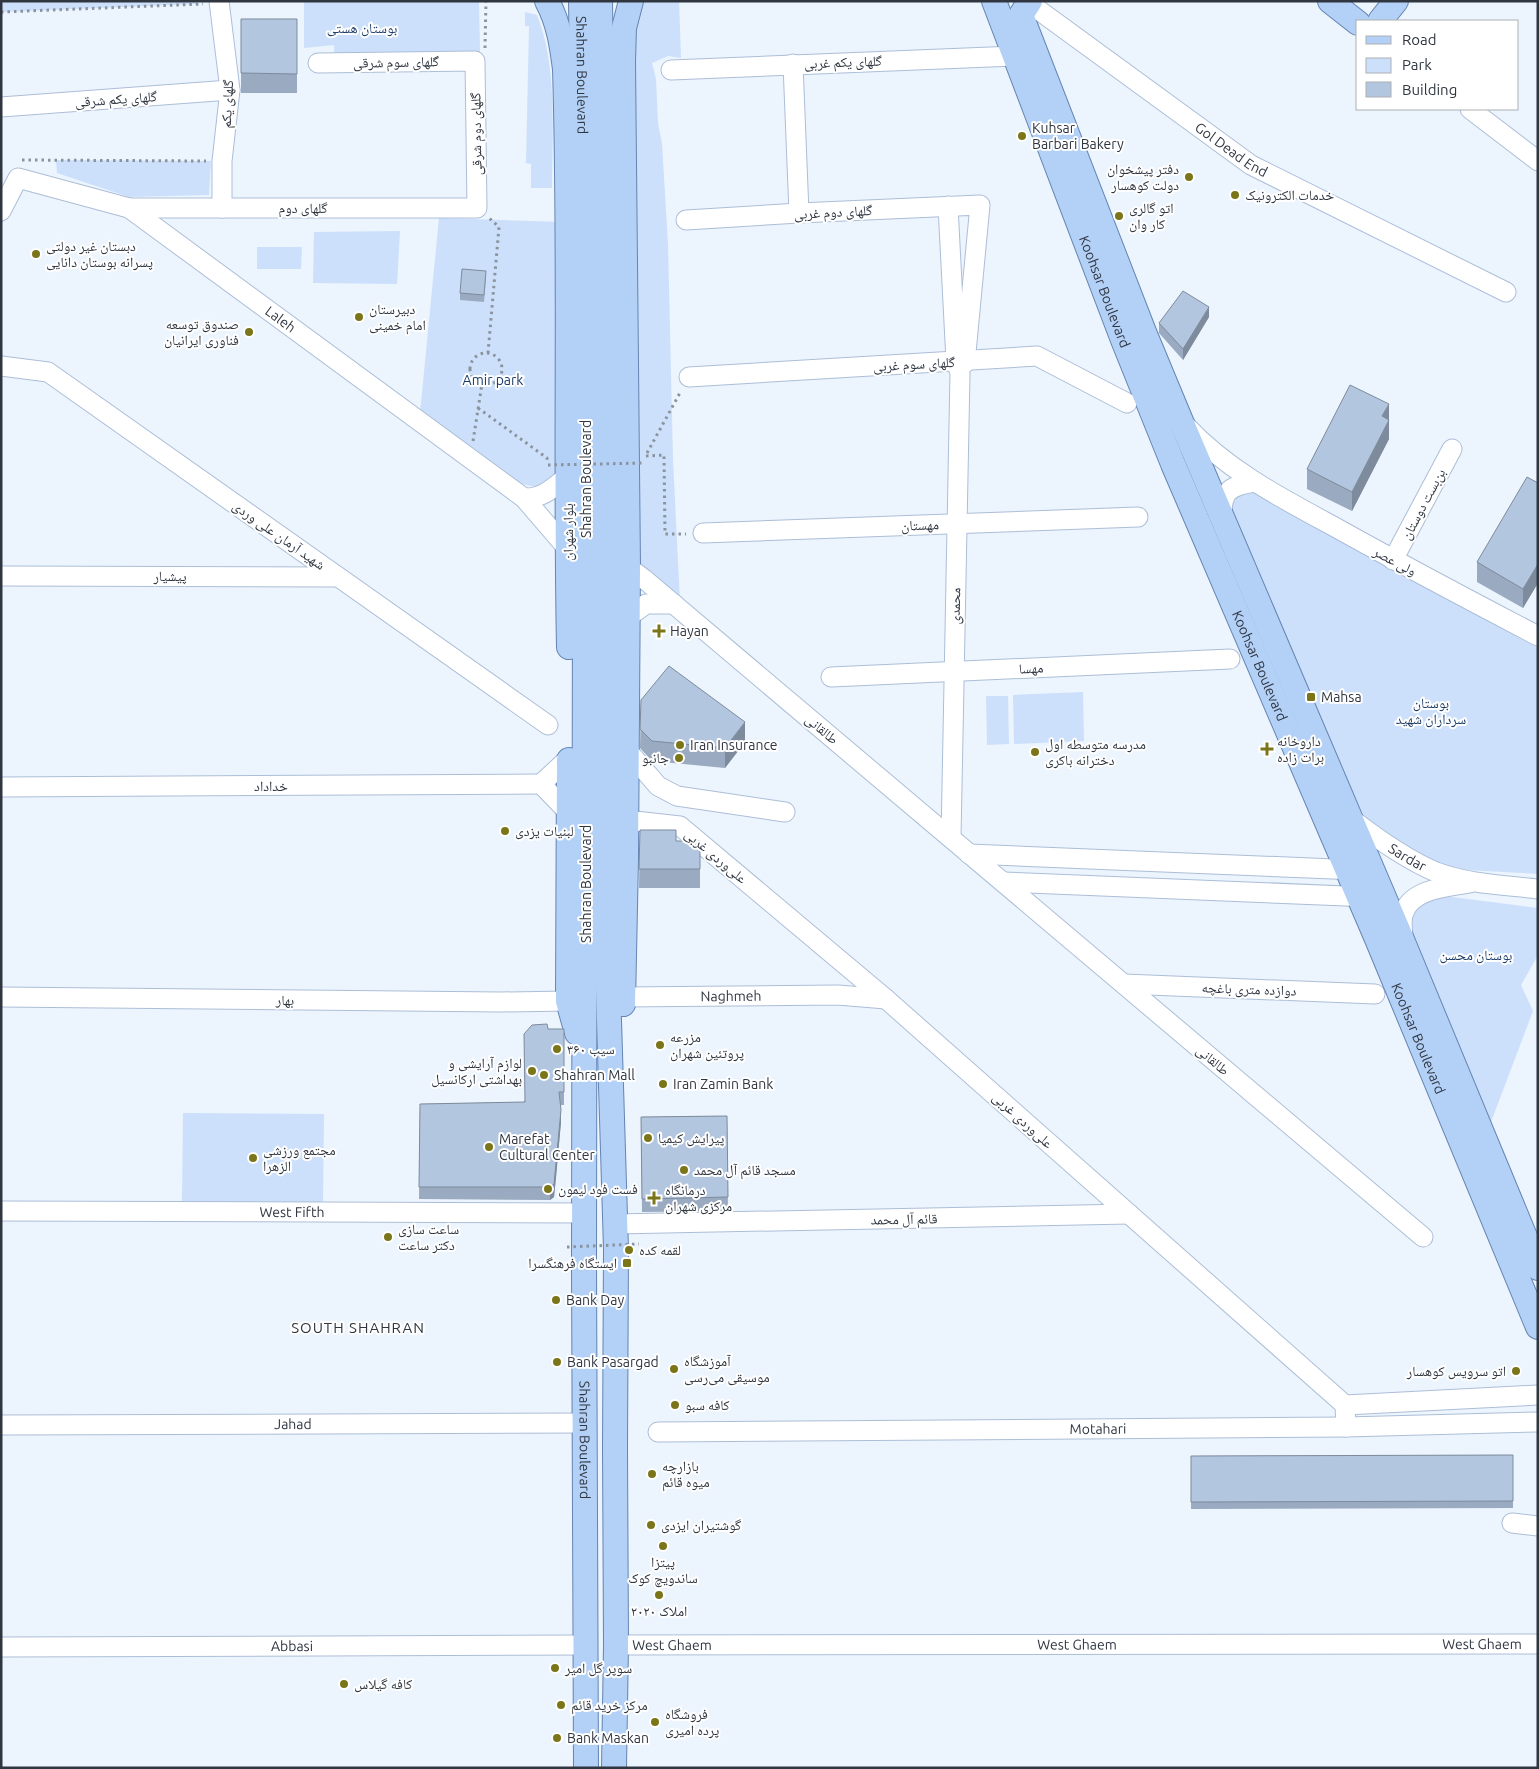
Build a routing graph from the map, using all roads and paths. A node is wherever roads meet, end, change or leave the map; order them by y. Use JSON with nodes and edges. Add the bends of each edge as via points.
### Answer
{"nodes":[{"id":1,"x":486,"y":1,"type":"edge"},
{"id":2,"x":547,"y":1,"type":"edge"},
{"id":3,"x":581,"y":1,"type":"edge"},
{"id":4,"x":600,"y":1,"type":"edge"},
{"id":5,"x":631,"y":1,"type":"edge"},
{"id":6,"x":1330,"y":1,"type":"edge"},
{"id":7,"x":1352,"y":1,"type":"edge"},
{"id":8,"x":1396,"y":1,"type":"edge"},
{"id":9,"x":220,"y":2,"type":"edge"},
{"id":10,"x":1015,"y":9,"type":"edge"},
{"id":11,"x":1,"y":12,"type":"edge"},
{"id":12,"x":1364,"y":20,"type":"edge"},
{"id":13,"x":1381,"y":20,"type":"edge"},
{"id":14,"x":1356,"y":21,"type":"edge"},
{"id":15,"x":1015,"y":56,"type":"junction"},
{"id":16,"x":475,"y":61,"type":"junction"},
{"id":17,"x":318,"y":63,"type":"dead end"},
{"id":18,"x":792,"y":64,"type":"junction"},
{"id":19,"x":671,"y":70,"type":"dead end"},
{"id":20,"x":230,"y":90,"type":"junction"},
{"id":21,"x":1,"y":107,"type":"edge"},
{"id":22,"x":1471,"y":110,"type":"edge"},
{"id":23,"x":222,"y":161,"type":"junction"},
{"id":24,"x":1538,"y":161,"type":"edge"},
{"id":25,"x":18,"y":178,"type":"junction"},
{"id":26,"x":948,"y":206,"type":"junction"},
{"id":27,"x":129,"y":208,"type":"junction"},
{"id":28,"x":222,"y":208,"type":"junction"},
{"id":29,"x":477,"y":208,"type":"joint"},
{"id":30,"x":1,"y":211,"type":"edge"},
{"id":31,"x":798,"y":213,"type":"junction"},
{"id":32,"x":686,"y":220,"type":"dead end"},
{"id":33,"x":499,"y":226,"type":"dead end"},
{"id":34,"x":1506,"y":292,"type":"dead end"},
{"id":35,"x":488,"y":354,"type":"junction"},
{"id":36,"x":961,"y":365,"type":"junction"},
{"id":37,"x":1,"y":366,"type":"edge"},
{"id":38,"x":689,"y":377,"type":"joint"},
{"id":39,"x":482,"y":384,"type":"junction"},
{"id":40,"x":1127,"y":403,"type":"dead end"},
{"id":41,"x":478,"y":408,"type":"junction"},
{"id":42,"x":1181,"y":421,"type":"junction"},
{"id":43,"x":1452,"y":449,"type":"dead end"},
{"id":44,"x":470,"y":458,"type":"junction"},
{"id":45,"x":547,"y":458,"type":"dead end"},
{"id":46,"x":645,"y":464,"type":"dead end"},
{"id":47,"x":558,"y":470,"type":"junction"},
{"id":48,"x":1254,"y":482,"type":"junction"},
{"id":49,"x":524,"y":498,"type":"junction"},
{"id":50,"x":1138,"y":517,"type":"dead end"},
{"id":51,"x":1222,"y":520,"type":"junction"},
{"id":52,"x":957,"y":524,"type":"junction"},
{"id":53,"x":703,"y":533,"type":"joint"},
{"id":54,"x":567,"y":548,"type":"junction"},
{"id":55,"x":1394,"y":560,"type":"junction"},
{"id":56,"x":628,"y":567,"type":"junction"},
{"id":57,"x":1,"y":576,"type":"edge"},
{"id":58,"x":338,"y":577,"type":"junction"},
{"id":59,"x":674,"y":604,"type":"junction"},
{"id":60,"x":628,"y":617,"type":"junction"},
{"id":61,"x":1538,"y":636,"type":"edge"},
{"id":62,"x":1230,"y":659,"type":"dead end"},
{"id":63,"x":954,"y":672,"type":"junction"},
{"id":64,"x":831,"y":677,"type":"dead end"},
{"id":65,"x":548,"y":725,"type":"dead end"},
{"id":66,"x":626,"y":750,"type":"junction"},
{"id":67,"x":569,"y":758,"type":"junction"},
{"id":68,"x":546,"y":781,"type":"junction"},
{"id":69,"x":1,"y":787,"type":"edge"},
{"id":70,"x":690,"y":799,"type":"junction"},
{"id":71,"x":785,"y":812,"type":"dead end"},
{"id":72,"x":569,"y":813,"type":"junction"},
{"id":73,"x":1349,"y":817,"type":"junction"},
{"id":74,"x":626,"y":820,"type":"junction"},
{"id":75,"x":680,"y":826,"type":"junction"},
{"id":76,"x":951,"y":838,"type":"junction"},
{"id":77,"x":969,"y":854,"type":"junction"},
{"id":78,"x":1347,"y":870,"type":"junction"},
{"id":79,"x":1372,"y":871,"type":"junction"},
{"id":80,"x":1002,"y":882,"type":"junction"},
{"id":81,"x":1474,"y":882,"type":"junction"},
{"id":82,"x":1538,"y":889,"type":"edge"},
{"id":83,"x":1359,"y":896,"type":"junction"},
{"id":84,"x":1384,"y":898,"type":"junction"},
{"id":85,"x":1403,"y":942,"type":"junction"},
{"id":86,"x":850,"y":967,"type":"junction"},
{"id":87,"x":1124,"y":984,"type":"junction"},
{"id":88,"x":1375,"y":994,"type":"dead end"},
{"id":89,"x":838,"y":995,"type":"junction"},
{"id":90,"x":1,"y":997,"type":"edge"},
{"id":91,"x":623,"y":997,"type":"junction"},
{"id":92,"x":886,"y":999,"type":"junction"},
{"id":93,"x":568,"y":1001,"type":"junction"},
{"id":94,"x":585,"y":1064,"type":"junction"},
{"id":95,"x":610,"y":1066,"type":"junction"},
{"id":96,"x":1,"y":1211,"type":"edge"},
{"id":97,"x":584,"y":1213,"type":"junction"},
{"id":98,"x":1129,"y":1214,"type":"junction"},
{"id":99,"x":616,"y":1224,"type":"junction"},
{"id":100,"x":1423,"y":1237,"type":"dead end"},
{"id":101,"x":639,"y":1244,"type":"dead end"},
{"id":102,"x":567,"y":1247,"type":"dead end"},
{"id":103,"x":1538,"y":1268,"type":"edge"},
{"id":104,"x":1538,"y":1327,"type":"edge"},
{"id":105,"x":1538,"y":1395,"type":"edge"},
{"id":106,"x":1345,"y":1405,"type":"junction"},
{"id":107,"x":1538,"y":1422,"type":"edge"},
{"id":108,"x":585,"y":1423,"type":"junction"},
{"id":109,"x":1,"y":1425,"type":"edge"},
{"id":110,"x":1346,"y":1427,"type":"junction"},
{"id":111,"x":658,"y":1432,"type":"dead end"},
{"id":112,"x":1512,"y":1523,"type":"dead end"},
{"id":113,"x":1538,"y":1526,"type":"edge"},
{"id":114,"x":1538,"y":1644,"type":"edge"},
{"id":115,"x":584,"y":1645,"type":"junction"},
{"id":116,"x":616,"y":1645,"type":"junction"},
{"id":117,"x":1,"y":1647,"type":"edge"},
{"id":118,"x":586,"y":1768,"type":"edge"},
{"id":119,"x":614,"y":1768,"type":"edge"}],
"edges":[{"from":1,"to":16,"type":"path","via":[[485,53]]},
{"from":2,"to":47,"type":"main road","name":"بلوار شهران","via":[[562,47],[565,78]]},
{"from":3,"to":94,"type":"main road","name":"Shahran Boulevard","via":[[587,471]]},
{"from":4,"to":95,"type":"main road","name":"Shahran Boulevard"},
{"from":5,"to":56,"type":"main road","name":"Shahran Boulevard","via":[[624,28],[622,61]]},
{"from":6,"to":14,"type":"main road"},
{"from":7,"to":12,"type":"main road"},
{"from":8,"to":13,"type":"main road"},
{"from":9,"to":11,"type":"path"},
{"from":9,"to":20,"type":"street","name":"گلهای یکم"},
{"from":10,"to":15,"type":"main road","name":"Koohsar Boulevard"},
{"from":10,"to":34,"type":"street","name":"Gol Dead End","via":[[1251,165]]},
{"from":10,"to":42,"type":"main road","name":"Koohsar Boulevard"},
{"from":15,"to":18,"type":"street","name":"گلهای یکم غربی"},
{"from":15,"to":78,"type":"main road","name":"Koohsar Boulevard","via":[[1173,464]]},
{"from":16,"to":17,"type":"street","name":"گلهای سوم شرقی"},
{"from":16,"to":29,"type":"street","name":"گلهای دوم شرقی"},
{"from":18,"to":19,"type":"street","name":"گلهای یکم غربی"},
{"from":18,"to":31,"type":"street"},
{"from":20,"to":21,"type":"street","name":"گلهای یکم شرقی"},
{"from":20,"to":23,"type":"street","name":"گلهای یکم"},
{"from":22,"to":24,"type":"street"},
{"from":23,"to":25,"type":"path","via":[[19,160]]},
{"from":23,"to":28,"type":"street","name":"گلهای یکم"},
{"from":25,"to":27,"type":"street","name":"Laleh"},
{"from":25,"to":30,"type":"street"},
{"from":26,"to":31,"type":"street","name":"گلهای دوم غربی"},
{"from":26,"to":36,"type":"street"},
{"from":26,"to":36,"type":"street","name":"گلهای دوم غربی","via":[[980,205]]},
{"from":27,"to":28,"type":"street","name":"گلهای دوم"},
{"from":27,"to":44,"type":"street","name":"Laleh"},
{"from":28,"to":29,"type":"street","name":"گلهای دوم"},
{"from":31,"to":32,"type":"street","name":"گلهای دوم غربی"},
{"from":33,"to":35,"type":"path"},
{"from":35,"to":39,"type":"path","via":[[478,356],[471,364],[473,378]]},
{"from":35,"to":39,"type":"path","via":[[497,358],[502,372],[492,384]]},
{"from":36,"to":38,"type":"street","name":"گلهای سوم غربی"},
{"from":36,"to":40,"type":"street","name":"گلهای سوم غربی","via":[[1037,356]]},
{"from":36,"to":52,"type":"street","name":"محمدی"},
{"from":37,"to":58,"type":"street","name":"شهید آرمان علی وردی","via":[[48,372]]},
{"from":38,"to":53,"type":"path","via":[[645,456],[664,455],[665,534]]},
{"from":39,"to":41,"type":"path"},
{"from":41,"to":44,"type":"path"},
{"from":41,"to":45,"type":"path"},
{"from":42,"to":48,"type":"street","name":"ولی عصر","via":[[1212,451]]},
{"from":42,"to":51,"type":"main road","name":"Koohsar Boulevard"},
{"from":43,"to":55,"type":"street","name":"بن‌بست دوستان"},
{"from":44,"to":49,"type":"street","name":"Laleh"},
{"from":46,"to":47,"type":"path","bridge":true},
{"from":47,"to":49,"type":"street","via":[[544,495]]},
{"from":47,"to":54,"type":"main road","name":"بلوار شهران"},
{"from":48,"to":51,"type":"street","via":[[1232,487],[1223,501]]},
{"from":48,"to":55,"type":"street","name":"ولی عصر"},
{"from":49,"to":54,"type":"street","name":"Laleh"},
{"from":50,"to":52,"type":"street","name":"مهستان"},
{"from":51,"to":73,"type":"main road","name":"Koohsar Boulevard"},
{"from":52,"to":53,"type":"street","name":"مهستان"},
{"from":52,"to":63,"type":"street","name":"محمدی"},
{"from":54,"to":67,"type":"main road","name":"بلوار شهران"},
{"from":55,"to":61,"type":"street","name":"ولی عصر"},
{"from":56,"to":59,"type":"street","name":"طالقانی"},
{"from":56,"to":60,"type":"main road","name":"Shahran Boulevard"},
{"from":57,"to":58,"type":"street","name":"پیشیار"},
{"from":58,"to":65,"type":"street","name":"شهید آرمان علی وردی"},
{"from":59,"to":60,"type":"street","via":[[646,604]]},
{"from":59,"to":76,"type":"street","name":"طالقانی"},
{"from":60,"to":66,"type":"main road","name":"Shahran Boulevard"},
{"from":62,"to":63,"type":"street","name":"مهسا"},
{"from":63,"to":64,"type":"street","name":"مهسا"},
{"from":63,"to":76,"type":"street","name":"محمدی"},
{"from":66,"to":70,"type":"street","via":[[658,786]]},
{"from":66,"to":74,"type":"main road","name":"Shahran Boulevard"},
{"from":67,"to":68,"type":"street"},
{"from":67,"to":72,"type":"main road","name":"بلوار شهران"},
{"from":68,"to":69,"type":"street","name":"خداداد"},
{"from":68,"to":72,"type":"street"},
{"from":70,"to":71,"type":"street"},
{"from":70,"to":75,"type":"street","name":"علی‌وردی غربی"},
{"from":72,"to":93,"type":"main road","name":"بلوار شهران"},
{"from":73,"to":79,"type":"main road","name":"Koohsar Boulevard"},
{"from":73,"to":81,"type":"street","name":"Sardar","via":[[1386,845],[1436,872]]},
{"from":74,"to":75,"type":"street","name":"علی‌وردی غربی"},
{"from":74,"to":91,"type":"main road","name":"Shahran Boulevard"},
{"from":75,"to":86,"type":"street","name":"علی‌وردی غربی"},
{"from":76,"to":77,"type":"street","name":"طالقانی"},
{"from":77,"to":78,"type":"street"},
{"from":77,"to":80,"type":"street","name":"طالقانی"},
{"from":78,"to":79,"type":"street"},
{"from":78,"to":83,"type":"main road","name":"Koohsar Boulevard"},
{"from":79,"to":84,"type":"main road","name":"Koohsar Boulevard"},
{"from":80,"to":83,"type":"street"},
{"from":80,"to":87,"type":"street","name":"طالقانی"},
{"from":81,"to":82,"type":"street","name":"Sardar"},
{"from":81,"to":85,"type":"street","name":"Sardar","via":[[1414,898],[1403,917]]},
{"from":83,"to":84,"type":"street"},
{"from":83,"to":104,"type":"main road","name":"Koohsar Boulevard"},
{"from":84,"to":85,"type":"main road","name":"Koohsar Boulevard"},
{"from":85,"to":103,"type":"main road","name":"Koohsar Boulevard"},
{"from":86,"to":89,"type":"street"},
{"from":86,"to":92,"type":"street","name":"علی‌وردی غربی"},
{"from":87,"to":88,"type":"street","name":"دوازده متری باغچه"},
{"from":87,"to":100,"type":"street","name":"طالقانی"},
{"from":89,"to":91,"type":"street","name":"Naghmeh"},
{"from":89,"to":92,"type":"street","name":"Naghmeh"},
{"from":90,"to":93,"type":"street","name":"بهار"},
{"from":91,"to":95,"type":"main road","name":"Shahran Boulevard","via":[[622,1032]]},
{"from":92,"to":98,"type":"street","name":"علی‌وردی غربی"},
{"from":93,"to":94,"type":"main road","name":"بلوار شهران"},
{"from":94,"to":97,"type":"main road","name":"Shahran Boulevard"},
{"from":95,"to":99,"type":"main road","name":"Shahran Boulevard"},
{"from":96,"to":97,"type":"street","name":"West Fifth"},
{"from":97,"to":108,"type":"main road","name":"Shahran Boulevard"},
{"from":98,"to":99,"type":"street","name":"قائم آل محمد"},
{"from":98,"to":106,"type":"street","name":"علی‌وردی غربی"},
{"from":99,"to":116,"type":"main road","name":"Shahran Boulevard"},
{"from":101,"to":102,"type":"path","bridge":true},
{"from":105,"to":106,"type":"street"},
{"from":106,"to":110,"type":"street"},
{"from":107,"to":110,"type":"street","name":"Motahari"},
{"from":108,"to":109,"type":"street","name":"Jahad"},
{"from":108,"to":115,"type":"main road","name":"Shahran Boulevard"},
{"from":110,"to":111,"type":"street","name":"Motahari"},
{"from":112,"to":113,"type":"street"},
{"from":114,"to":116,"type":"street","name":"West Ghaem"},
{"from":115,"to":117,"type":"street","name":"Abbasi"},
{"from":115,"to":118,"type":"main road","name":"Shahran Boulevard"},
{"from":116,"to":119,"type":"main road","name":"Shahran Boulevard"}]}
